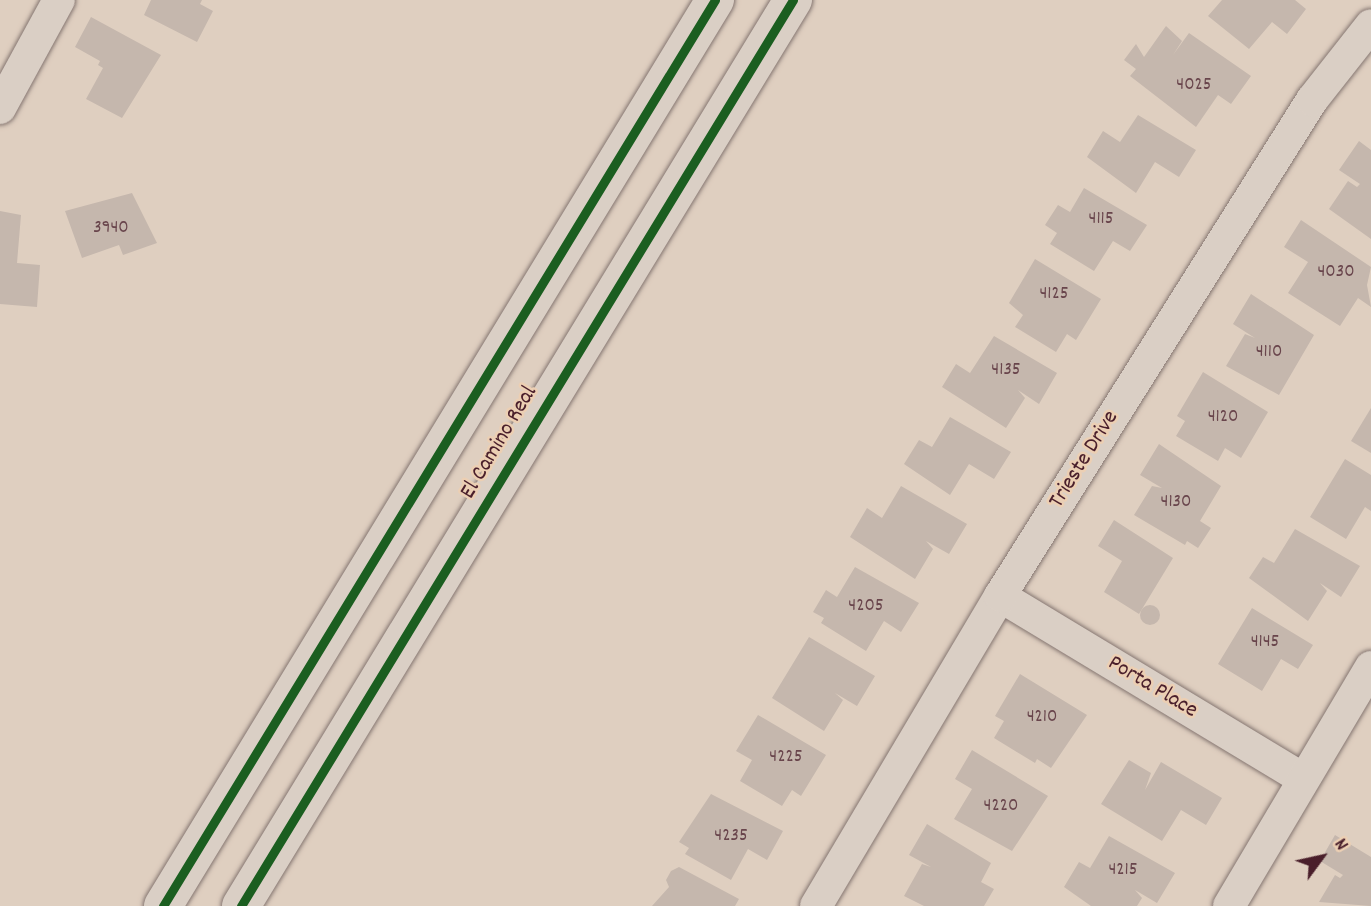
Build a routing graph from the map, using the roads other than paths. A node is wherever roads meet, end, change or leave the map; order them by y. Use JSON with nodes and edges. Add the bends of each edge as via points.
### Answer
{"nodes":[{"id":1,"x":59,"y":0,"type":"edge"},
{"id":2,"x":715,"y":0,"type":"edge"},
{"id":3,"x":793,"y":0,"type":"edge"},
{"id":4,"x":1371,"y":26,"type":"edge"},
{"id":5,"x":0,"y":108,"type":"edge"},
{"id":6,"x":1000,"y":596,"type":"junction"},
{"id":7,"x":1371,"y":667,"type":"edge"},
{"id":8,"x":1303,"y":779,"type":"junction"},
{"id":9,"x":163,"y":906,"type":"edge"},
{"id":10,"x":241,"y":906,"type":"edge"},
{"id":11,"x":816,"y":906,"type":"edge"},
{"id":12,"x":1229,"y":906,"type":"edge"}],
"edges":[{"from":1,"to":5,"type":"street"},
{"from":2,"to":9,"type":"main road","name":"El Camino Real"},
{"from":3,"to":10,"type":"main road","name":"El Camino Real"},
{"from":4,"to":6,"type":"street","name":"Trieste Drive","via":[[1312,100]]},
{"from":6,"to":8,"type":"street","name":"Porta Place"},
{"from":6,"to":11,"type":"street","name":"Trieste Drive"},
{"from":7,"to":8,"type":"street"},
{"from":8,"to":12,"type":"street"}]}
